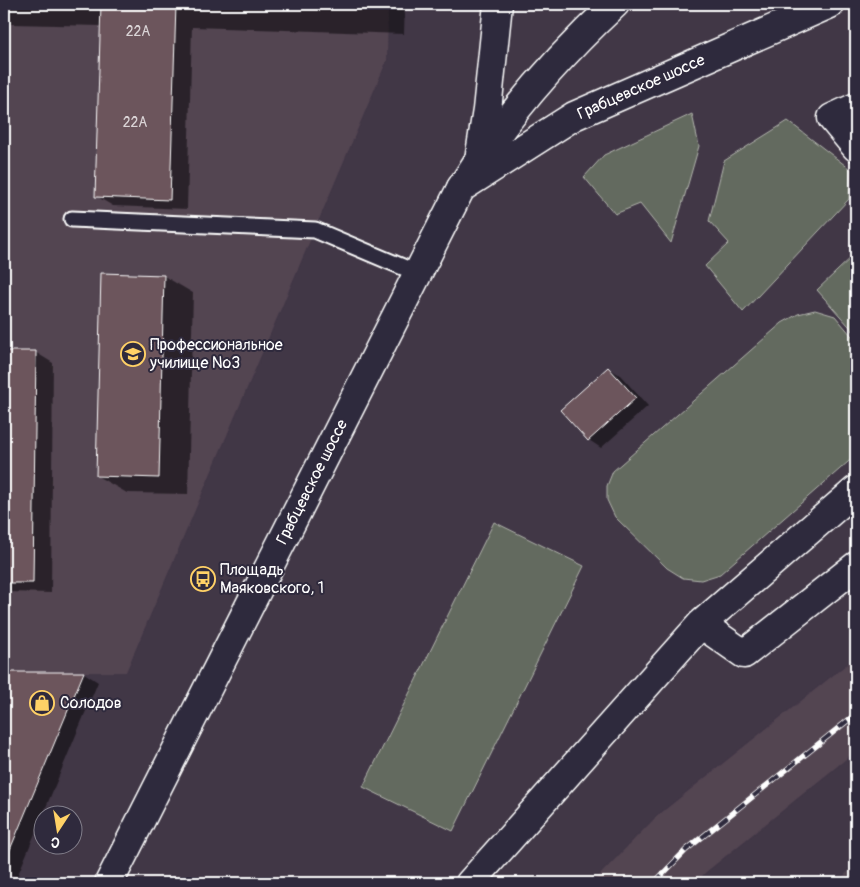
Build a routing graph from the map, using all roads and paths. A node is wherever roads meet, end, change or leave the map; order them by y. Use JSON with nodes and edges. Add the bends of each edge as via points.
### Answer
{"nodes":[{"id":1,"x":498,"y":4,"type":"edge"},
{"id":2,"x":615,"y":4,"type":"edge"},
{"id":3,"x":830,"y":4,"type":"edge"},
{"id":4,"x":856,"y":107,"type":"edge"},
{"id":5,"x":856,"y":147,"type":"edge"},
{"id":6,"x":480,"y":157,"type":"junction"},
{"id":7,"x":461,"y":188,"type":"junction"},
{"id":8,"x":72,"y":219,"type":"dead end"},
{"id":9,"x":417,"y":273,"type":"junction"},
{"id":10,"x":856,"y":490,"type":"edge"},
{"id":11,"x":856,"y":566,"type":"edge"},
{"id":12,"x":701,"y":624,"type":"junction"},
{"id":13,"x":109,"y":883,"type":"edge"},
{"id":14,"x":470,"y":883,"type":"edge"}],
"edges":[{"from":1,"to":6,"type":"main road"},
{"from":2,"to":6,"type":"main road","name":"Грабцевское шоссе","via":[[538,82]]},
{"from":3,"to":7,"type":"main road","name":"Грабцевское шоссе","via":[[574,116]]},
{"from":4,"to":5,"type":"main road","via":[[832,118]]},
{"from":6,"to":7,"type":"main road","name":"Грабцевское шоссе"},
{"from":7,"to":9,"type":"main road","name":"Грабцевское шоссе"},
{"from":8,"to":9,"type":"lane","via":[[314,230]]},
{"from":9,"to":13,"type":"main road","name":"Грабцевское шоссе"},
{"from":10,"to":12,"type":"main road"},
{"from":11,"to":12,"type":"main road","via":[[744,654]]},
{"from":12,"to":14,"type":"main road"}]}
